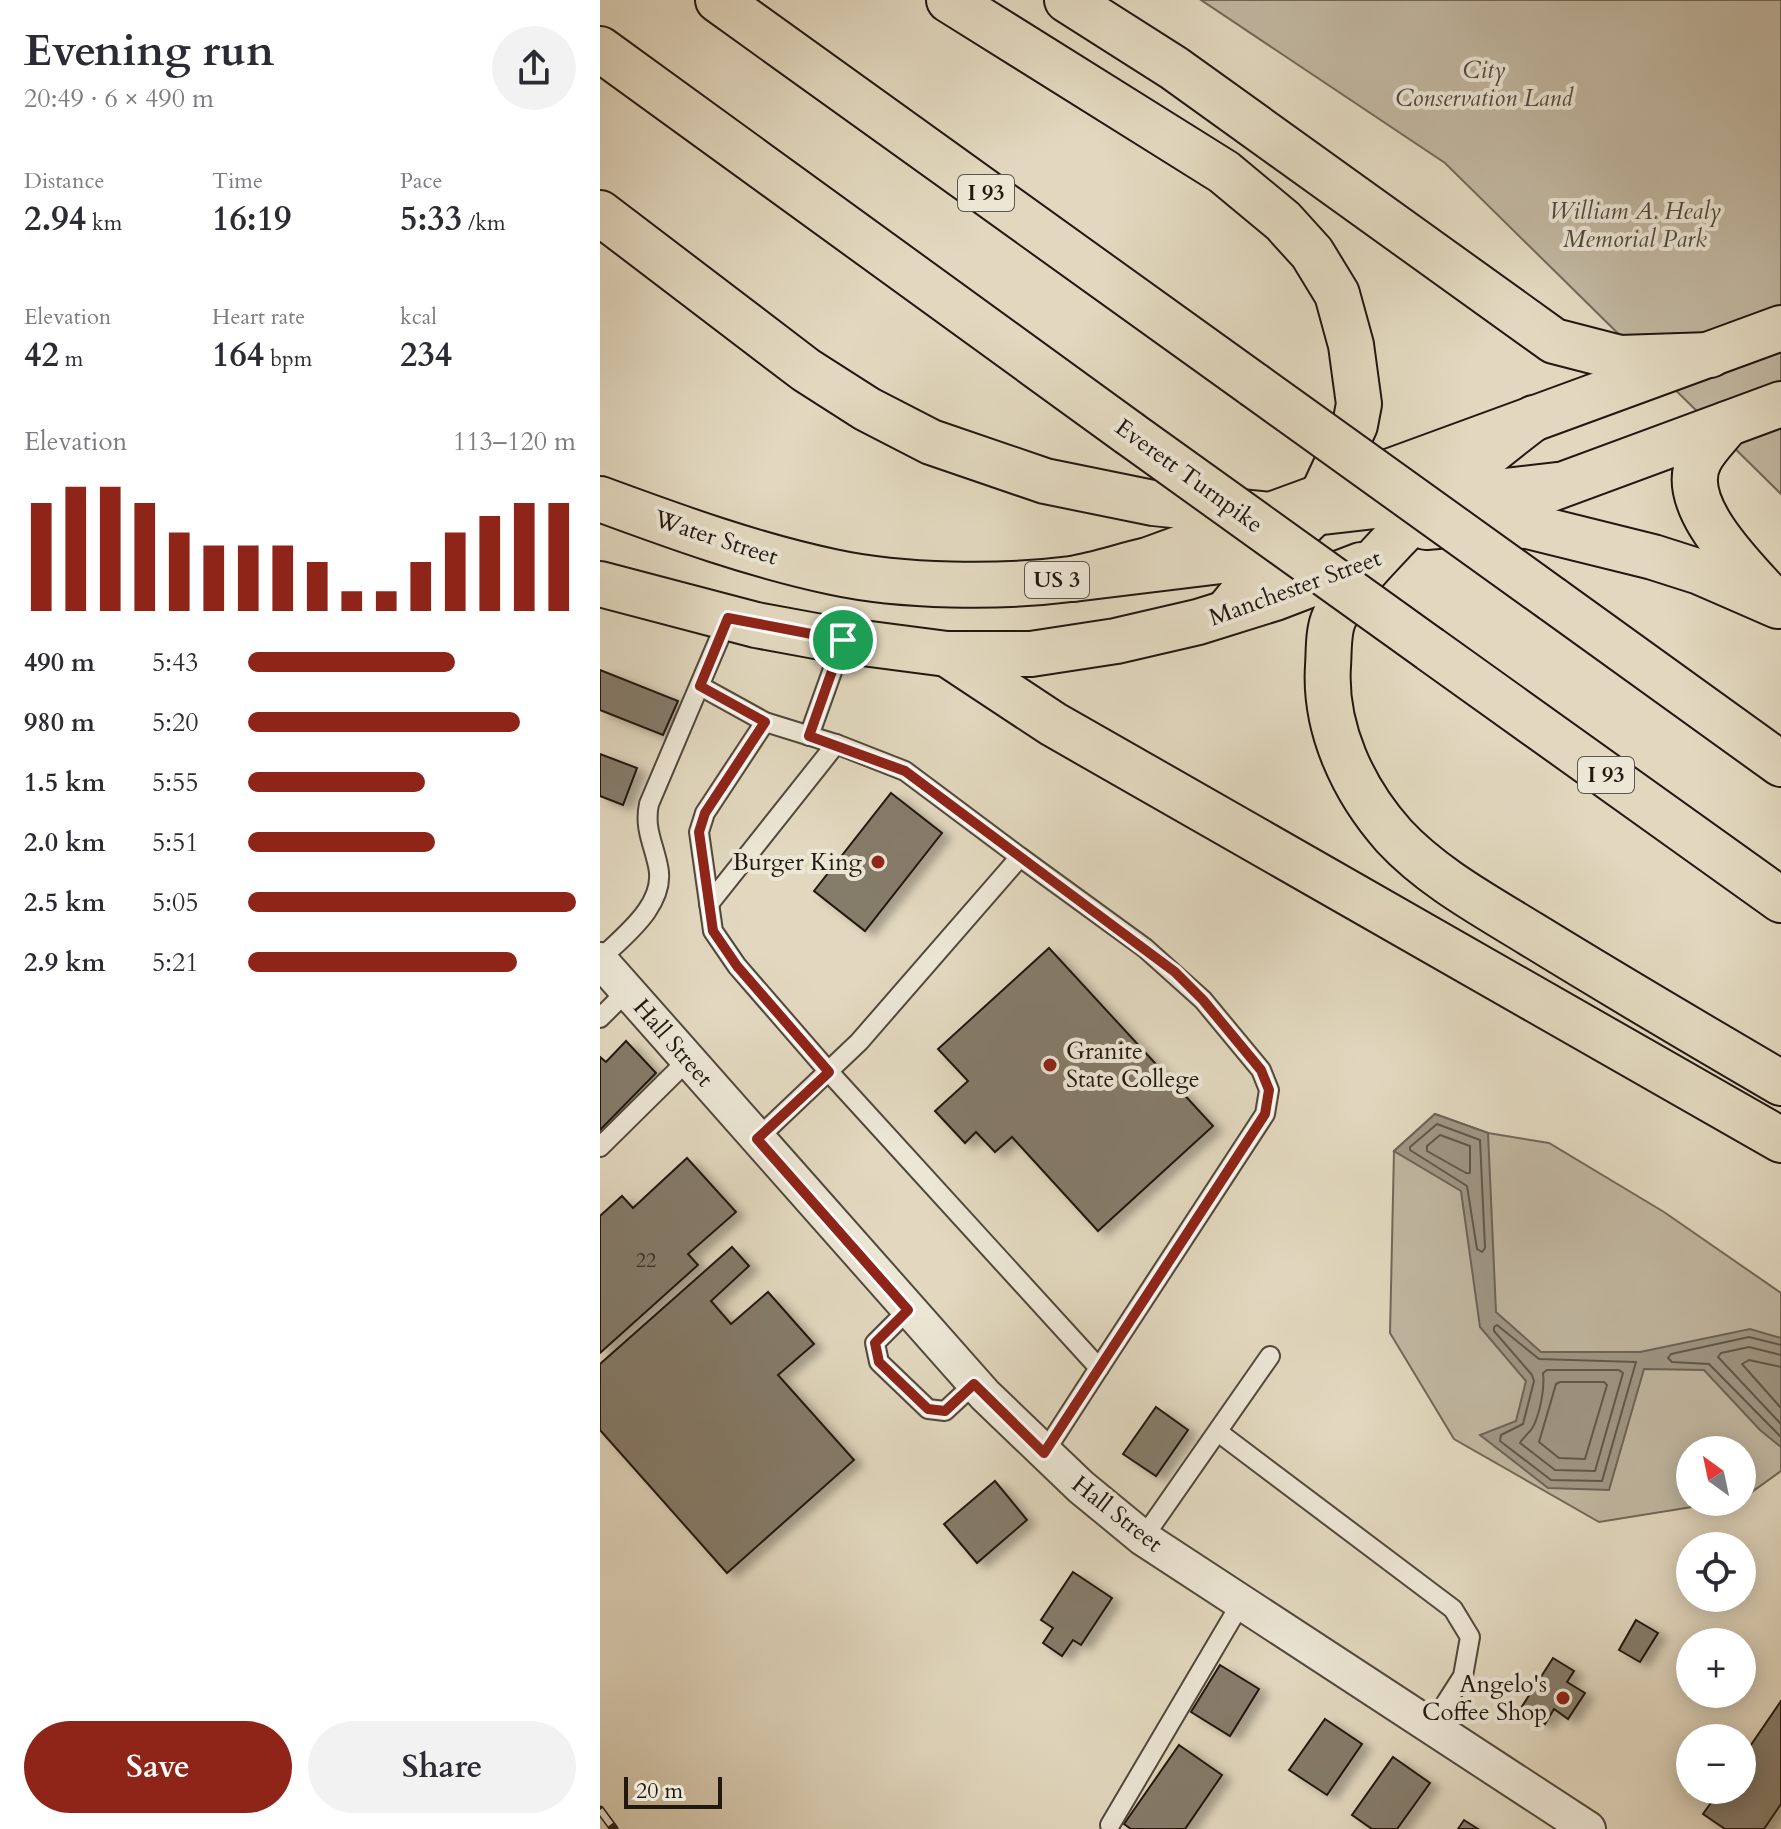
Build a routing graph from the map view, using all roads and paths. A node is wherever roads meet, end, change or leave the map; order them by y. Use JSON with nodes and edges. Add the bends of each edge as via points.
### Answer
{"nodes":[{"id":1,"x":718,"y":0,"type":"edge"},
{"id":2,"x":949,"y":0,"type":"edge"},
{"id":3,"x":1067,"y":0,"type":"edge"},
{"id":4,"x":600,"y":49,"type":"edge"},
{"id":5,"x":600,"y":213,"type":"edge"},
{"id":6,"x":1781,"y":328,"type":"edge"},
{"id":7,"x":1710,"y":355,"type":"junction"},
{"id":8,"x":1781,"y":404,"type":"edge"},
{"id":9,"x":1534,"y":418,"type":"junction"},
{"id":10,"x":1727,"y":424,"type":"junction"},
{"id":11,"x":600,"y":499,"type":"edge"},
{"id":12,"x":1319,"y":504,"type":"junction"},
{"id":13,"x":1433,"y":517,"type":"junction"},
{"id":14,"x":1275,"y":531,"type":"junction"},
{"id":15,"x":1374,"y":561,"type":"junction"},
{"id":16,"x":600,"y":584,"type":"edge"},
{"id":17,"x":1780,"y":607,"type":"edge"},
{"id":18,"x":1227,"y":612,"type":"junction"},
{"id":19,"x":728,"y":618,"type":"junction"},
{"id":20,"x":843,"y":640,"type":"junction"},
{"id":21,"x":947,"y":654,"type":"junction"},
{"id":22,"x":700,"y":686,"type":"junction"},
{"id":23,"x":765,"y":722,"type":"junction"},
{"id":24,"x":809,"y":736,"type":"junction"},
{"id":25,"x":836,"y":744,"type":"junction"},
{"id":26,"x":1781,"y":764,"type":"edge"},
{"id":27,"x":1020,"y":857,"type":"junction"},
{"id":28,"x":1781,"y":900,"type":"edge"},
{"id":29,"x":709,"y":904,"type":"junction"},
{"id":30,"x":600,"y":960,"type":"edge"},
{"id":31,"x":627,"y":991,"type":"junction"},
{"id":32,"x":600,"y":1018,"type":"edge"},
{"id":33,"x":688,"y":1060,"type":"junction"},
{"id":34,"x":829,"y":1072,"type":"junction"},
{"id":35,"x":1781,"y":1083,"type":"edge"},
{"id":36,"x":757,"y":1139,"type":"junction"},
{"id":37,"x":1781,"y":1140,"type":"edge"},
{"id":38,"x":600,"y":1147,"type":"edge"},
{"id":39,"x":908,"y":1310,"type":"junction"},
{"id":40,"x":1270,"y":1356,"type":"dead end"},
{"id":41,"x":1099,"y":1368,"type":"junction"},
{"id":42,"x":974,"y":1384,"type":"junction"},
{"id":43,"x":1218,"y":1432,"type":"junction"},
{"id":44,"x":1044,"y":1453,"type":"junction"},
{"id":45,"x":1143,"y":1538,"type":"junction"},
{"id":46,"x":1241,"y":1603,"type":"junction"},
{"id":47,"x":1431,"y":1726,"type":"junction"},
{"id":48,"x":1110,"y":1825,"type":"dead end"},
{"id":49,"x":1588,"y":1829,"type":"edge"}],
"edges":[{"from":1,"to":26,"type":"main road","number":"I 93","bridge":true},
{"from":2,"to":12,"type":"main road","via":[[1224,172],[1312,253],[1337,294],[1359,404],[1355,425]]},
{"from":3,"to":7,"type":"main road","via":[[1174,68],[1554,341],[1620,358]]},
{"from":4,"to":28,"type":"main road","name":"Everett Turnpike","number":"I 93","bridge":true},
{"from":5,"to":14,"type":"main road","via":[[806,370],[931,442],[1045,481]]},
{"from":6,"to":7,"type":"main road"},
{"from":7,"to":9,"type":"main road"},
{"from":8,"to":10,"type":"main road","name":"Manchester Street"},
{"from":9,"to":12,"type":"main road"},
{"from":9,"to":13,"type":"main road","via":[[1463,472]]},
{"from":10,"to":13,"type":"main road","name":"Manchester Street","via":[[1557,485]]},
{"from":10,"to":17,"type":"main road","via":[[1700,459],[1696,499],[1728,550]]},
{"from":11,"to":14,"type":"main road","name":"Water Street","number":"US 3","via":[[694,534],[880,580],[996,585],[1073,579]]},
{"from":12,"to":13,"type":"main road"},
{"from":12,"to":14,"type":"main road"},
{"from":13,"to":14,"type":"main road"},
{"from":13,"to":15,"type":"main road"},
{"from":13,"to":15,"type":"main road","name":"Manchester Street","via":[[1429,536]]},
{"from":13,"to":17,"type":"main road","via":[[1528,526],[1601,543],[1700,572]]},
{"from":14,"to":18,"type":"main road","via":[[1255,581]]},
{"from":15,"to":18,"type":"main road","name":"Manchester Street"},
{"from":15,"to":35,"type":"main road","via":[[1333,619],[1326,688],[1335,737],[1360,789],[1395,836],[1448,882]]},
{"from":16,"to":19,"type":"main road"},
{"from":18,"to":21,"type":"main road","name":"Manchester Street","via":[[1031,654]]},
{"from":19,"to":20,"type":"main road","name":"Manchester Street"},
{"from":19,"to":22,"type":"lane"},
{"from":20,"to":21,"type":"main road","name":"Manchester Street"},
{"from":20,"to":24,"type":"lane"},
{"from":21,"to":37,"type":"main road","via":[[1053,724]]},
{"from":22,"to":23,"type":"lane"},
{"from":22,"to":30,"type":"lane","via":[[649,804],[646,822],[659,870],[658,887],[633,928]]},
{"from":23,"to":24,"type":"lane"},
{"from":23,"to":29,"type":"lane","via":[[705,813],[699,832]]},
{"from":24,"to":25,"type":"lane"},
{"from":25,"to":27,"type":"lane","via":[[905,771]]},
{"from":25,"to":29,"type":"lane"},
{"from":27,"to":34,"type":"lane"},
{"from":27,"to":41,"type":"lane","via":[[1175,972],[1233,1034],[1261,1070],[1269,1090],[1265,1114]]},
{"from":29,"to":34,"type":"lane","via":[[713,931],[737,966]]},
{"from":30,"to":31,"type":"street","name":"Hall Street"},
{"from":31,"to":32,"type":"lane"},
{"from":31,"to":33,"type":"street","name":"Hall Street"},
{"from":33,"to":36,"type":"street","name":"Hall Street"},
{"from":33,"to":38,"type":"lane"},
{"from":34,"to":36,"type":"lane"},
{"from":34,"to":41,"type":"lane"},
{"from":36,"to":39,"type":"street","name":"Hall Street"},
{"from":39,"to":42,"type":"street","name":"Hall Street"},
{"from":39,"to":42,"type":"lane","via":[[875,1343],[879,1362],[928,1409],[945,1411]]},
{"from":40,"to":43,"type":"lane"},
{"from":41,"to":44,"type":"lane"},
{"from":42,"to":44,"type":"street","name":"Hall Street"},
{"from":43,"to":45,"type":"lane"},
{"from":43,"to":47,"type":"lane","via":[[1453,1609],[1470,1637],[1463,1676]]},
{"from":44,"to":45,"type":"street","name":"Hall Street"},
{"from":45,"to":46,"type":"street","name":"Hall Street"},
{"from":46,"to":47,"type":"street","name":"Hall Street"},
{"from":46,"to":48,"type":"lane"},
{"from":47,"to":49,"type":"street","name":"Hall Street"}]}
